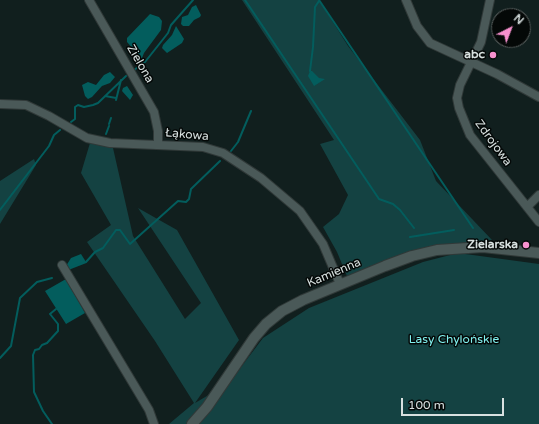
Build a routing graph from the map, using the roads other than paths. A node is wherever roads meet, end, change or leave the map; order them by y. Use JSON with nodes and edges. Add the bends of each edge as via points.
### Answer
{"nodes":[{"id":1,"x":89,"y":0,"type":"edge"},
{"id":2,"x":406,"y":0,"type":"edge"},
{"id":3,"x":490,"y":0,"type":"edge"},
{"id":4,"x":471,"y":62,"type":"junction"},
{"id":5,"x":539,"y":97,"type":"edge"},
{"id":6,"x":0,"y":104,"type":"edge"},
{"id":7,"x":158,"y":144,"type":"junction"},
{"id":8,"x":539,"y":195,"type":"edge"},
{"id":9,"x":527,"y":207,"type":"junction"},
{"id":10,"x":539,"y":222,"type":"edge"},
{"id":11,"x":539,"y":253,"type":"edge"},
{"id":12,"x":62,"y":265,"type":"dead end"},
{"id":13,"x":340,"y":284,"type":"junction"},
{"id":14,"x":154,"y":424,"type":"edge"},
{"id":15,"x":192,"y":424,"type":"edge"}],
"edges":[{"from":1,"to":7,"type":"street","name":"Zielona","via":[[154,112]]},
{"from":2,"to":4,"type":"street","via":[[419,30],[430,43]]},
{"from":3,"to":4,"type":"street","name":"Zdrojowa","via":[[481,42]]},
{"from":4,"to":5,"type":"street"},
{"from":4,"to":9,"type":"street","name":"Zdrojowa","via":[[460,84],[458,98],[464,122],[470,135]]},
{"from":6,"to":7,"type":"street","name":"Łąkowa","via":[[26,105],[87,138],[110,143]]},
{"from":7,"to":13,"type":"street","name":"Łąkowa","via":[[203,146],[217,150],[261,178],[300,211],[316,231]]},
{"from":8,"to":9,"type":"street"},
{"from":9,"to":10,"type":"street","name":"Zdrojowa"},
{"from":11,"to":13,"type":"street","name":"Kamienna","via":[[483,246],[437,250],[408,257]]},
{"from":12,"to":14,"type":"street","via":[[149,410]]},
{"from":13,"to":15,"type":"street","name":"Kamienna","via":[[282,311],[266,324]]}]}
